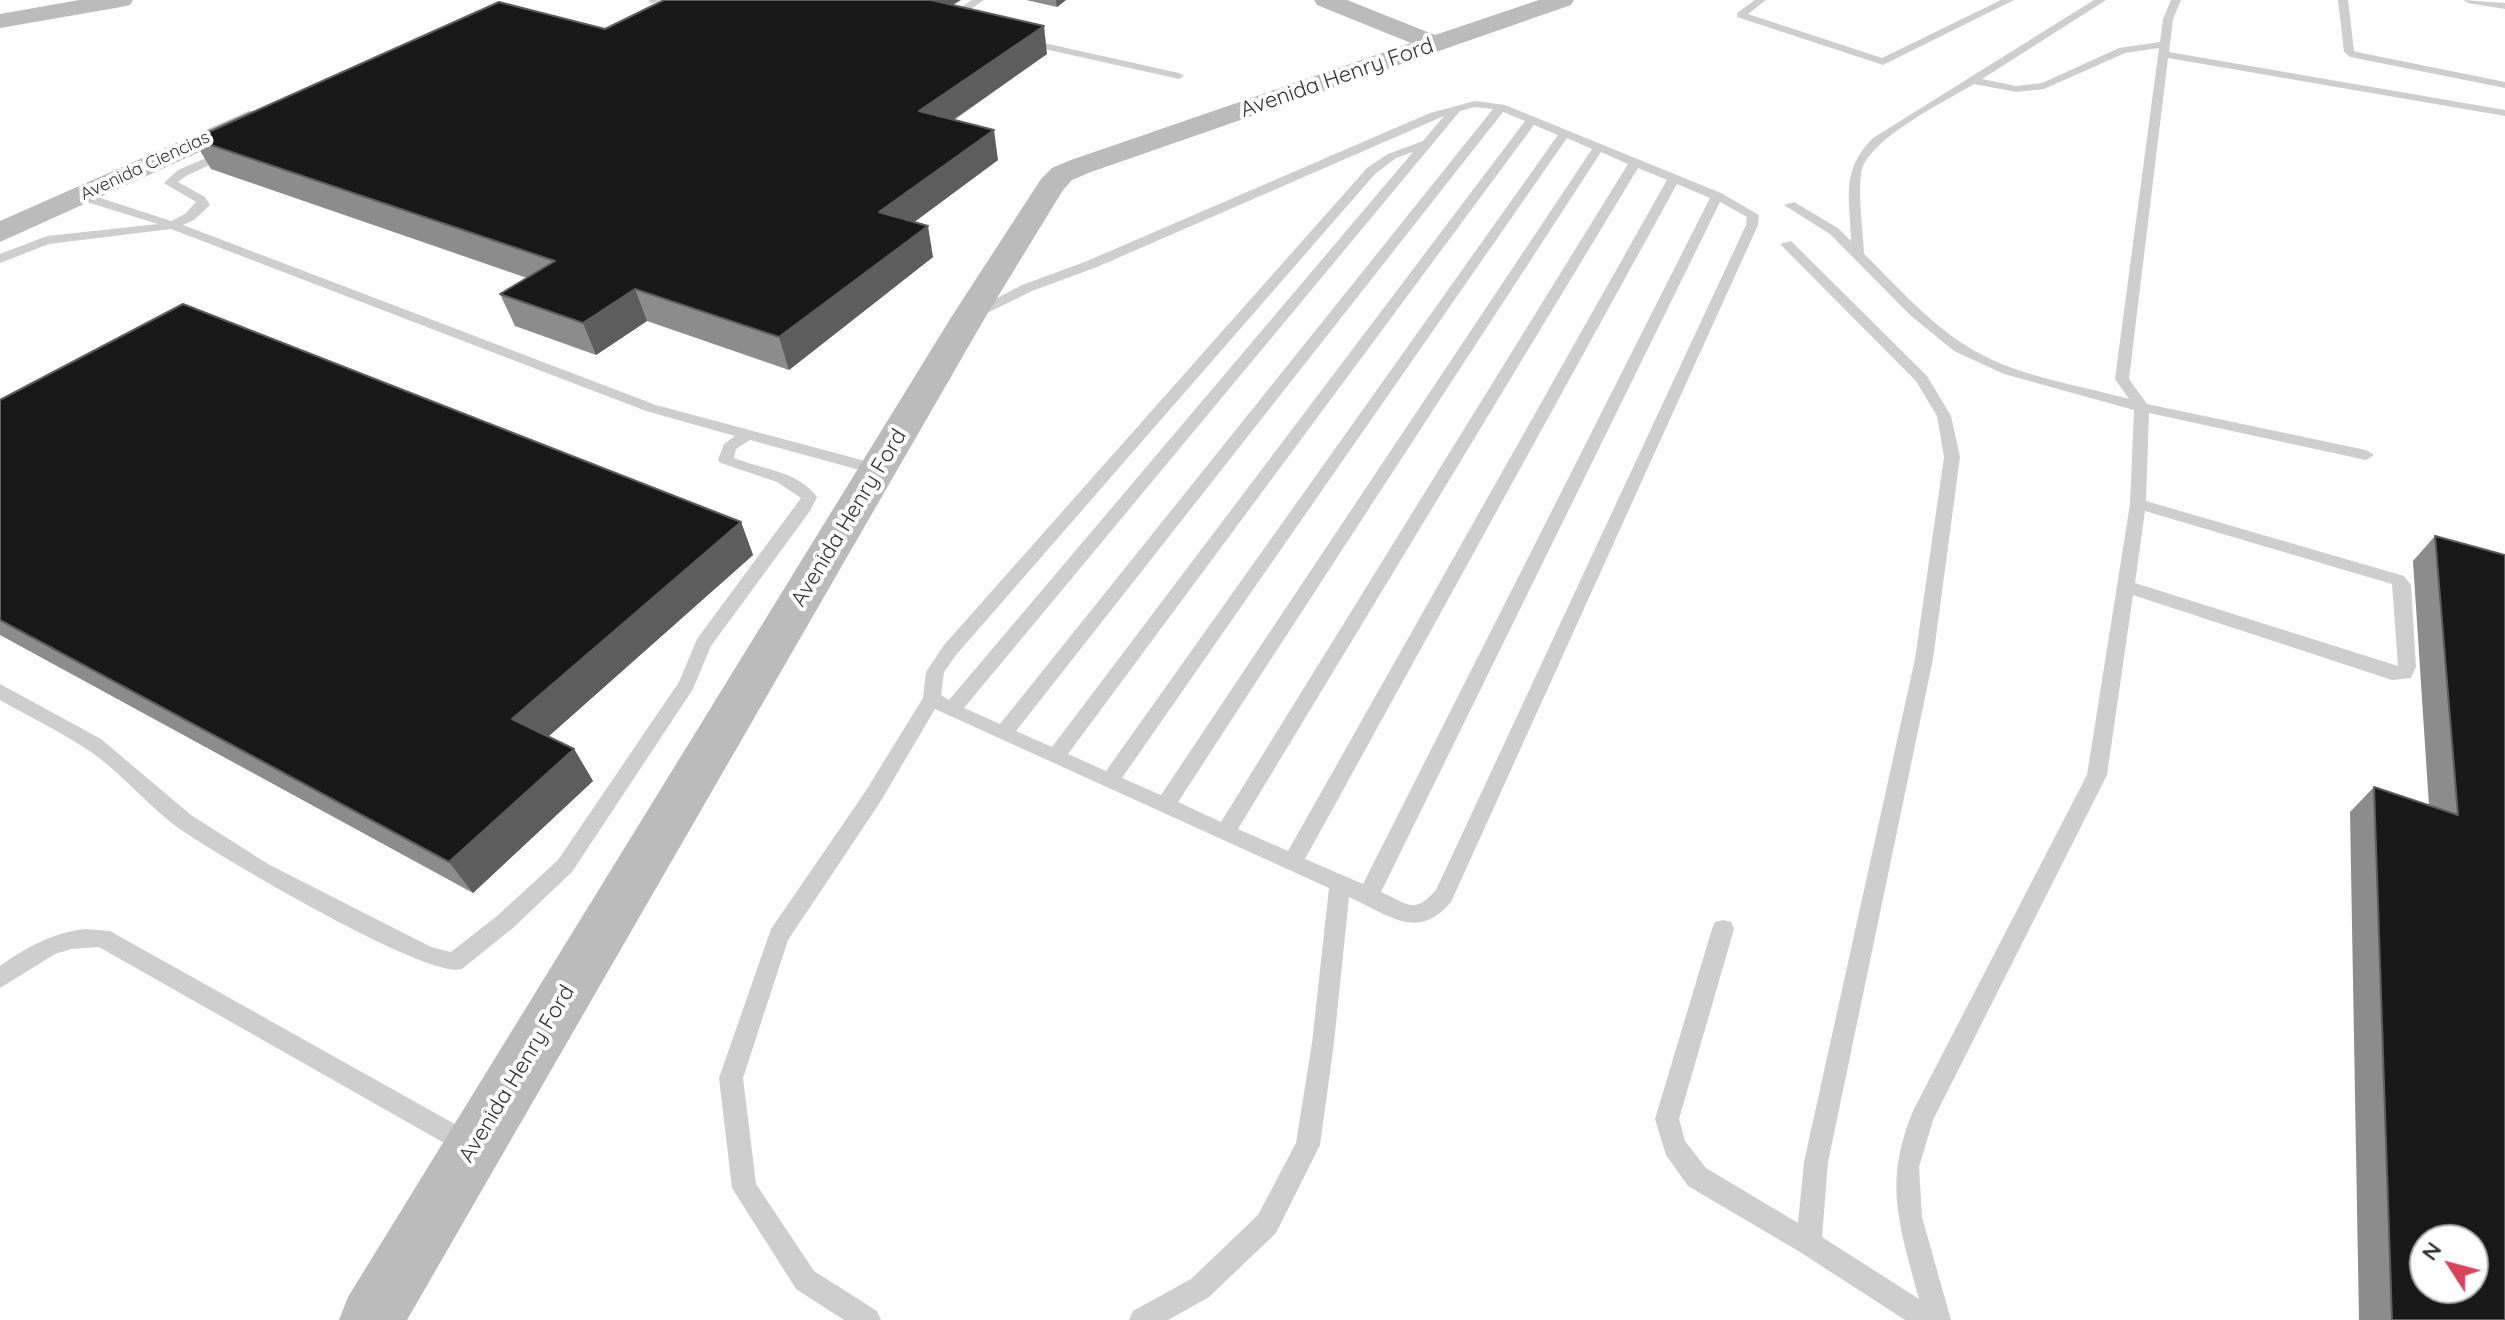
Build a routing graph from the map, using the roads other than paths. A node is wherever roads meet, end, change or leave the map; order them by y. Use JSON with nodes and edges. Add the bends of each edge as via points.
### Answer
{"nodes":[{"id":1,"x":121,"y":0,"type":"edge"},
{"id":2,"x":979,"y":0,"type":"edge"},
{"id":3,"x":1326,"y":0,"type":"edge"},
{"id":4,"x":1562,"y":0,"type":"edge"},
{"id":5,"x":1761,"y":0,"type":"edge"},
{"id":6,"x":2009,"y":0,"type":"edge"},
{"id":7,"x":2101,"y":0,"type":"edge"},
{"id":8,"x":2176,"y":0,"type":"edge"},
{"id":9,"x":2343,"y":0,"type":"edge"},
{"id":10,"x":2468,"y":0,"type":"edge"},
{"id":11,"x":2505,"y":6,"type":"edge"},
{"id":12,"x":0,"y":21,"type":"edge"},
{"id":13,"x":957,"y":26,"type":"edge"},
{"id":14,"x":1016,"y":40,"type":"edge"},
{"id":15,"x":1435,"y":44,"type":"junction"},
{"id":16,"x":2164,"y":49,"type":"junction"},
{"id":17,"x":1179,"y":76,"type":"dead end"},
{"id":18,"x":1972,"y":80,"type":"junction"},
{"id":19,"x":2505,"y":85,"type":"edge"},
{"id":20,"x":274,"y":107,"type":"edge"},
{"id":21,"x":1458,"y":107,"type":"junction"},
{"id":22,"x":1501,"y":107,"type":"junction"},
{"id":23,"x":2505,"y":113,"type":"edge"},
{"id":24,"x":1532,"y":120,"type":"junction"},
{"id":25,"x":1565,"y":133,"type":"junction"},
{"id":26,"x":248,"y":143,"type":"edge"},
{"id":27,"x":1425,"y":144,"type":"junction"},
{"id":28,"x":1599,"y":147,"type":"junction"},
{"id":29,"x":1635,"y":162,"type":"junction"},
{"id":30,"x":1674,"y":178,"type":"junction"},
{"id":31,"x":81,"y":196,"type":"junction"},
{"id":32,"x":1717,"y":196,"type":"junction"},
{"id":33,"x":1790,"y":205,"type":"dead end"},
{"id":34,"x":172,"y":225,"type":"junction"},
{"id":35,"x":0,"y":233,"type":"edge"},
{"id":36,"x":1786,"y":244,"type":"dead end"},
{"id":37,"x":1858,"y":255,"type":"junction"},
{"id":38,"x":0,"y":259,"type":"edge"},
{"id":39,"x":969,"y":316,"type":"junction"},
{"id":40,"x":2142,"y":407,"type":"junction"},
{"id":41,"x":745,"y":436,"type":"junction"},
{"id":42,"x":2366,"y":455,"type":"dead end"},
{"id":43,"x":878,"y":470,"type":"junction"},
{"id":44,"x":2138,"y":504,"type":"junction"},
{"id":45,"x":2125,"y":586,"type":"junction"},
{"id":46,"x":0,"y":691,"type":"edge"},
{"id":47,"x":941,"y":704,"type":"junction"},
{"id":48,"x":1004,"y":733,"type":"junction"},
{"id":49,"x":1056,"y":756,"type":"junction"},
{"id":50,"x":1110,"y":780,"type":"junction"},
{"id":51,"x":1166,"y":804,"type":"junction"},
{"id":52,"x":1226,"y":831,"type":"junction"},
{"id":53,"x":1293,"y":861,"type":"junction"},
{"id":54,"x":1340,"y":883,"type":"junction"},
{"id":55,"x":1368,"y":896,"type":"junction"},
{"id":56,"x":1723,"y":929,"type":"dead end"},
{"id":57,"x":0,"y":978,"type":"edge"},
{"id":58,"x":474,"y":1147,"type":"junction"},
{"id":59,"x":1809,"y":1243,"type":"junction"},
{"id":60,"x":371,"y":1320,"type":"edge"},
{"id":61,"x":868,"y":1320,"type":"edge"},
{"id":62,"x":1142,"y":1320,"type":"edge"},
{"id":63,"x":1928,"y":1320,"type":"edge"},
{"id":64,"x":1938,"y":1320,"type":"edge"}],
"edges":[{"from":1,"to":12,"type":"street"},
{"from":2,"to":13,"type":"lane","via":[[942,23]]},
{"from":3,"to":15,"type":"street"},
{"from":4,"to":15,"type":"street","name":"Avenida Henry Ford"},
{"from":5,"to":6,"type":"lane","via":[[1741,15],[1883,62]]},
{"from":7,"to":18,"type":"lane"},
{"from":8,"to":16,"type":"lane"},
{"from":9,"to":19,"type":"lane","via":[[2349,52],[2354,55]]},
{"from":10,"to":11,"type":"lane"},
{"from":14,"to":17,"type":"lane"},
{"from":15,"to":39,"type":"street","name":"Avenida Henry Ford","via":[[1062,174]]},
{"from":16,"to":18,"type":"lane","via":[[2123,50],[2044,86],[2016,89]]},
{"from":16,"to":23,"type":"lane"},
{"from":16,"to":40,"type":"lane","via":[[2122,379]]},
{"from":18,"to":37,"type":"lane","via":[[1877,140],[1863,155],[1855,172]]},
{"from":20,"to":31,"type":"street","name":"Avenida Ciencias"},
{"from":21,"to":22,"type":"lane"},
{"from":21,"to":27,"type":"lane"},
{"from":21,"to":39,"type":"lane"},
{"from":22,"to":24,"type":"lane"},
{"from":22,"to":48,"type":"lane"},
{"from":24,"to":25,"type":"lane"},
{"from":24,"to":49,"type":"lane"},
{"from":25,"to":28,"type":"lane"},
{"from":25,"to":50,"type":"lane"},
{"from":26,"to":34,"type":"lane","via":[[174,178],[170,183],[204,205]]},
{"from":27,"to":47,"type":"lane"},
{"from":27,"to":47,"type":"lane","via":[[1392,156],[1371,171],[950,650],[929,684]]},
{"from":28,"to":29,"type":"lane"},
{"from":28,"to":51,"type":"lane"},
{"from":29,"to":30,"type":"lane"},
{"from":29,"to":52,"type":"lane"},
{"from":30,"to":32,"type":"lane"},
{"from":30,"to":53,"type":"lane"},
{"from":31,"to":34,"type":"lane"},
{"from":31,"to":35,"type":"street","name":"Avenida Ciencias"},
{"from":32,"to":55,"type":"lane"},
{"from":32,"to":55,"type":"lane","via":[[1746,209],[1753,215],[1752,225],[1444,896],[1430,912],[1415,916]]},
{"from":33,"to":37,"type":"lane","via":[[1834,231]]},
{"from":34,"to":38,"type":"lane","via":[[47,240]]},
{"from":34,"to":41,"type":"lane","via":[[651,408]]},
{"from":36,"to":59,"type":"lane","via":[[1922,379],[1944,416],[1952,457],[1924,659],[1816,1162]]},
{"from":37,"to":40,"type":"lane","via":[[1915,312],[1981,360]]},
{"from":39,"to":43,"type":"street","name":"Avenida Henry Ford"},
{"from":40,"to":42,"type":"lane"},
{"from":40,"to":44,"type":"lane"},
{"from":41,"to":43,"type":"lane"},
{"from":41,"to":46,"type":"lane","via":[[729,447],[726,460],[795,484],[809,497],[802,511],[703,644],[687,684],[565,866],[454,962],[427,955],[261,870],[184,821],[94,744]]},
{"from":43,"to":58,"type":"street","name":"Avenida Henry Ford"},
{"from":44,"to":45,"type":"lane"},
{"from":44,"to":45,"type":"lane","via":[[2398,580],[2407,667],[2405,673],[2392,673]]},
{"from":45,"to":64,"type":"lane","via":[[2097,775],[1922,1117],[1907,1167],[1910,1217]]},
{"from":47,"to":48,"type":"lane"},
{"from":47,"to":61,"type":"lane","via":[[779,936],[731,1078],[744,1188],[805,1280]]},
{"from":48,"to":49,"type":"lane"},
{"from":49,"to":50,"type":"lane"},
{"from":50,"to":51,"type":"lane"},
{"from":51,"to":52,"type":"lane"},
{"from":52,"to":53,"type":"lane"},
{"from":53,"to":54,"type":"lane"},
{"from":54,"to":55,"type":"lane"},
{"from":54,"to":62,"type":"lane","via":[[1308,1145],[1267,1224],[1200,1288]]},
{"from":56,"to":59,"type":"lane","via":[[1667,1119],[1674,1147],[1697,1177]]},
{"from":57,"to":58,"type":"lane","via":[[36,952],[71,937],[102,938]]},
{"from":58,"to":60,"type":"street","name":"Avenida Henry Ford"},
{"from":59,"to":63,"type":"lane"}]}
